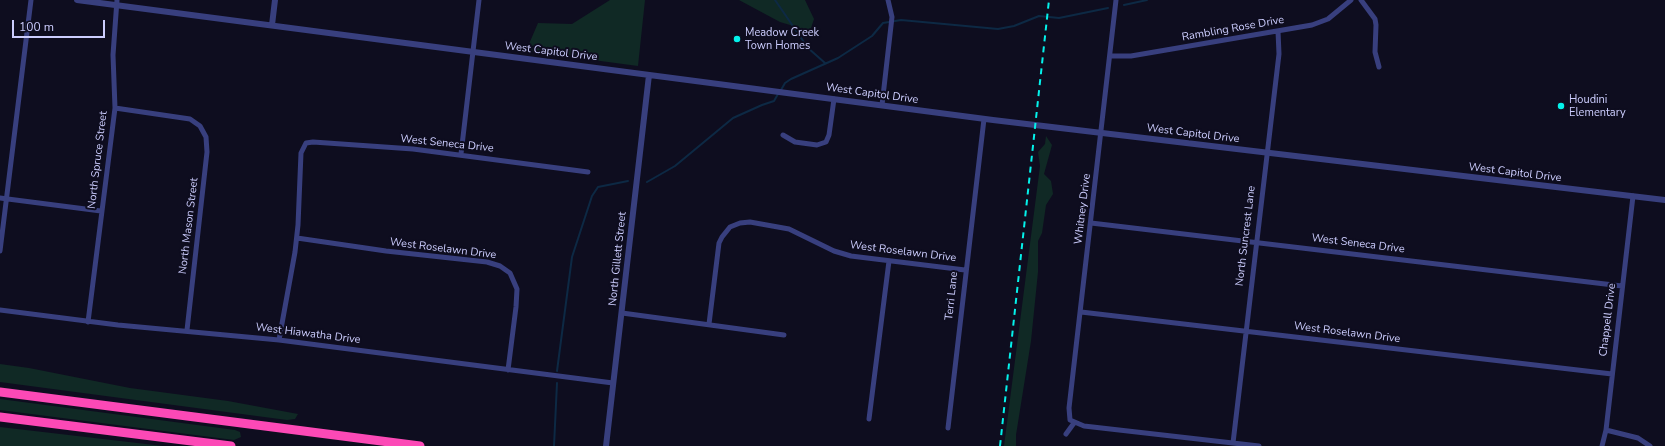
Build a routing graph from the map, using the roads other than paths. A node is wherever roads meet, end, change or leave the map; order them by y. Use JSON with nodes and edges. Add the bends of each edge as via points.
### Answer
{"nodes":[{"id":1,"x":30,"y":0,"type":"edge"},
{"id":2,"x":77,"y":0,"type":"edge"},
{"id":3,"x":275,"y":0,"type":"edge"},
{"id":4,"x":480,"y":0,"type":"edge"},
{"id":5,"x":888,"y":0,"type":"edge"},
{"id":6,"x":1116,"y":0,"type":"edge"},
{"id":7,"x":1350,"y":0,"type":"edge"},
{"id":8,"x":1361,"y":0,"type":"edge"},
{"id":9,"x":117,"y":3,"type":"edge"},
{"id":10,"x":272,"y":26,"type":"junction"},
{"id":11,"x":1278,"y":31,"type":"junction"},
{"id":12,"x":474,"y":52,"type":"junction"},
{"id":13,"x":1110,"y":56,"type":"junction"},
{"id":14,"x":1379,"y":68,"type":"dead end"},
{"id":15,"x":650,"y":75,"type":"junction"},
{"id":16,"x":834,"y":99,"type":"junction"},
{"id":17,"x":882,"y":105,"type":"junction"},
{"id":18,"x":115,"y":108,"type":"junction"},
{"id":19,"x":984,"y":119,"type":"junction"},
{"id":20,"x":1101,"y":133,"type":"junction"},
{"id":21,"x":783,"y":135,"type":"dead end"},
{"id":22,"x":1267,"y":153,"type":"junction"},
{"id":23,"x":461,"y":154,"type":"junction"},
{"id":24,"x":588,"y":172,"type":"dead end"},
{"id":25,"x":1633,"y":196,"type":"junction"},
{"id":26,"x":0,"y":198,"type":"edge"},
{"id":27,"x":6,"y":199,"type":"junction"},
{"id":28,"x":1665,"y":200,"type":"edge"},
{"id":29,"x":101,"y":211,"type":"junction"},
{"id":30,"x":1091,"y":222,"type":"junction"},
{"id":31,"x":297,"y":238,"type":"junction"},
{"id":32,"x":1256,"y":242,"type":"junction"},
{"id":33,"x":0,"y":251,"type":"edge"},
{"id":34,"x":889,"y":261,"type":"junction"},
{"id":35,"x":965,"y":270,"type":"junction"},
{"id":36,"x":1622,"y":286,"type":"junction"},
{"id":37,"x":0,"y":310,"type":"edge"},
{"id":38,"x":1081,"y":312,"type":"junction"},
{"id":39,"x":622,"y":313,"type":"junction"},
{"id":40,"x":88,"y":322,"type":"junction"},
{"id":41,"x":709,"y":324,"type":"junction"},
{"id":42,"x":187,"y":330,"type":"junction"},
{"id":43,"x":1245,"y":331,"type":"junction"},
{"id":44,"x":784,"y":334,"type":"dead end"},
{"id":45,"x":279,"y":340,"type":"junction"},
{"id":46,"x":508,"y":370,"type":"junction"},
{"id":47,"x":1612,"y":374,"type":"junction"},
{"id":48,"x":613,"y":383,"type":"junction"},
{"id":49,"x":0,"y":392,"type":"edge"},
{"id":50,"x":0,"y":416,"type":"edge"},
{"id":51,"x":869,"y":419,"type":"dead end"},
{"id":52,"x":1072,"y":421,"type":"junction"},
{"id":53,"x":948,"y":428,"type":"dead end"},
{"id":54,"x":1606,"y":430,"type":"junction"},
{"id":55,"x":1066,"y":434,"type":"dead end"},
{"id":56,"x":1233,"y":443,"type":"junction"},
{"id":57,"x":232,"y":446,"type":"edge"},
{"id":58,"x":420,"y":446,"type":"edge"},
{"id":59,"x":606,"y":446,"type":"edge"},
{"id":60,"x":1259,"y":446,"type":"edge"},
{"id":61,"x":1602,"y":446,"type":"edge"},
{"id":62,"x":1650,"y":446,"type":"edge"}],
"edges":[{"from":1,"to":27,"type":"street"},
{"from":2,"to":9,"type":"street","name":"West Capitol Drive"},
{"from":3,"to":10,"type":"street"},
{"from":4,"to":12,"type":"street"},
{"from":5,"to":17,"type":"street","via":[[892,17]]},
{"from":6,"to":13,"type":"street","name":"Whitney Drive"},
{"from":7,"to":11,"type":"street","name":"Rambling Rose Drive","via":[[1328,19],[1312,25]]},
{"from":8,"to":14,"type":"street","via":[[1375,19],[1374,52]]},
{"from":9,"to":10,"type":"street","name":"West Capitol Drive"},
{"from":9,"to":18,"type":"street","name":"North Spruce Street","via":[[113,55]]},
{"from":10,"to":12,"type":"street","name":"West Capitol Drive"},
{"from":11,"to":13,"type":"street","name":"Rambling Rose Drive","via":[[1131,56]]},
{"from":11,"to":22,"type":"street","name":"North Suncrest Lane","via":[[1279,54]]},
{"from":12,"to":15,"type":"street","name":"West Capitol Drive"},
{"from":12,"to":23,"type":"street"},
{"from":13,"to":20,"type":"street","name":"Whitney Drive"},
{"from":15,"to":16,"type":"street","name":"West Capitol Drive"},
{"from":15,"to":39,"type":"street","name":"North Gillett Street"},
{"from":16,"to":17,"type":"street","name":"West Capitol Drive"},
{"from":16,"to":21,"type":"street","via":[[826,142],[817,145],[795,142]]},
{"from":17,"to":19,"type":"street","name":"West Capitol Drive"},
{"from":18,"to":29,"type":"street","name":"North Spruce Street"},
{"from":18,"to":42,"type":"street","name":"North Mason Street","via":[[184,118],[200,126],[206,136],[207,152]]},
{"from":19,"to":20,"type":"street","name":"West Capitol Drive"},
{"from":19,"to":35,"type":"street","name":"Terri Lane"},
{"from":20,"to":22,"type":"street","name":"West Capitol Drive"},
{"from":20,"to":30,"type":"street","name":"Whitney Drive"},
{"from":22,"to":25,"type":"street","name":"West Capitol Drive"},
{"from":22,"to":32,"type":"street","name":"North Suncrest Lane"},
{"from":23,"to":24,"type":"street","name":"West Seneca Drive"},
{"from":23,"to":31,"type":"street","name":"West Seneca Drive","via":[[313,142],[304,145],[301,153]]},
{"from":25,"to":28,"type":"street","name":"West Capitol Drive"},
{"from":25,"to":36,"type":"street","name":"Chappell Drive"},
{"from":26,"to":27,"type":"street"},
{"from":27,"to":29,"type":"street"},
{"from":27,"to":33,"type":"street"},
{"from":29,"to":40,"type":"street","name":"North Spruce Street"},
{"from":30,"to":32,"type":"street","name":"West Seneca Drive"},
{"from":30,"to":38,"type":"street","name":"Whitney Drive"},
{"from":31,"to":45,"type":"street"},
{"from":31,"to":46,"type":"street","name":"West Roselawn Drive","via":[[487,262],[500,266],[510,273],[517,289]]},
{"from":32,"to":36,"type":"street","name":"West Seneca Drive"},
{"from":32,"to":43,"type":"street","name":"North Suncrest Lane"},
{"from":34,"to":35,"type":"street","name":"West Roselawn Drive"},
{"from":34,"to":41,"type":"street","name":"West Roselawn Drive","via":[[843,254],[783,227],[750,222],[735,225],[726,232],[719,243]]},
{"from":34,"to":51,"type":"street"},
{"from":35,"to":53,"type":"street","name":"Terri Lane"},
{"from":36,"to":47,"type":"street","name":"Chappell Drive"},
{"from":37,"to":40,"type":"street","name":"West Hiawatha Drive"},
{"from":38,"to":43,"type":"street","name":"West Roselawn Drive"},
{"from":38,"to":52,"type":"street","name":"Whitney Drive","via":[[1069,408]]},
{"from":39,"to":41,"type":"street"},
{"from":39,"to":48,"type":"street","name":"North Gillett Street"},
{"from":40,"to":42,"type":"street","name":"West Hiawatha Drive"},
{"from":41,"to":44,"type":"street"},
{"from":42,"to":45,"type":"street","name":"West Hiawatha Drive"},
{"from":43,"to":47,"type":"street","name":"West Roselawn Drive"},
{"from":43,"to":56,"type":"street","name":"North Suncrest Lane"},
{"from":45,"to":46,"type":"street","name":"West Hiawatha Drive"},
{"from":46,"to":48,"type":"street","name":"West Hiawatha Drive"},
{"from":47,"to":54,"type":"street","name":"Chappell Drive"},
{"from":48,"to":59,"type":"street","name":"North Gillett Street"},
{"from":49,"to":58,"type":"highway"},
{"from":50,"to":57,"type":"highway"},
{"from":52,"to":55,"type":"street"},
{"from":52,"to":56,"type":"street","via":[[1084,426]]},
{"from":54,"to":61,"type":"street","name":"Chappell Drive"},
{"from":54,"to":62,"type":"street","via":[[1638,438]]},
{"from":56,"to":60,"type":"street"}]}
